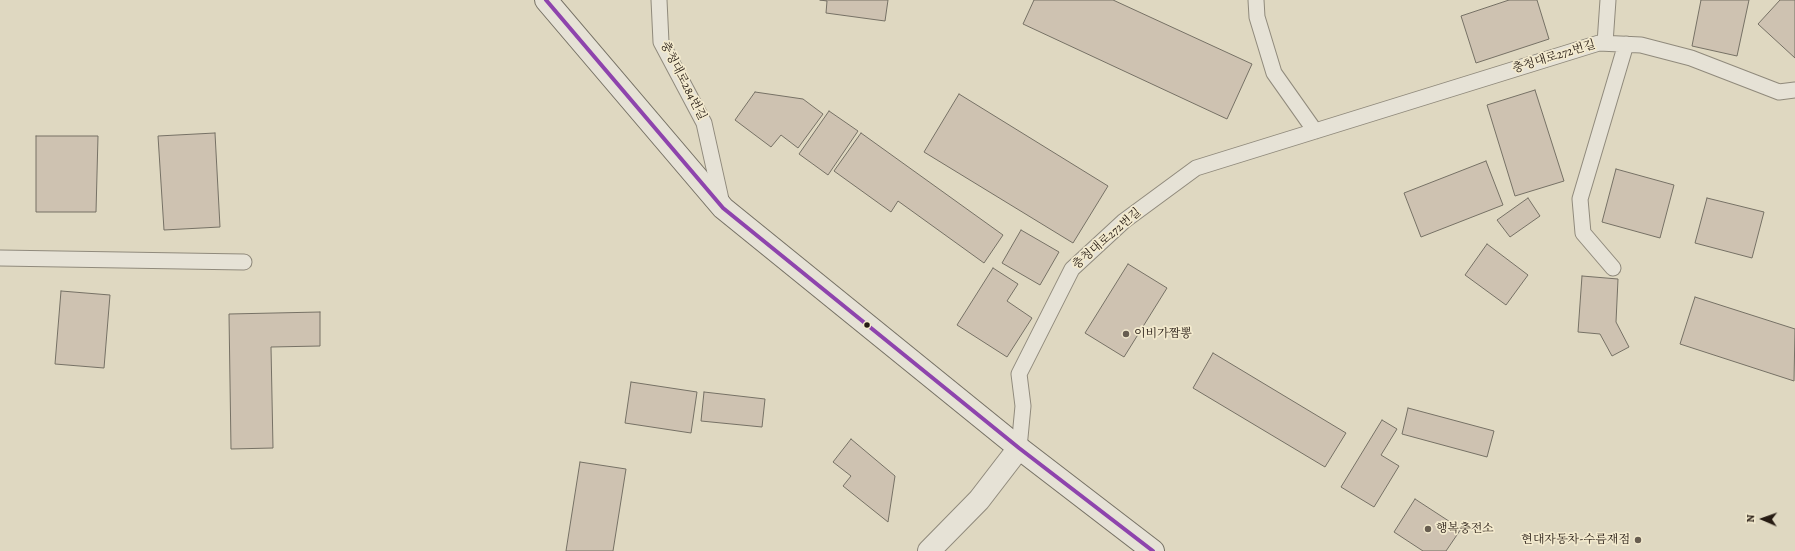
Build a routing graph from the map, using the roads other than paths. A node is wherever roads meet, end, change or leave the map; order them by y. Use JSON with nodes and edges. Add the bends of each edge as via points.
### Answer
{"nodes":[{"id":1,"x":546,"y":0,"type":"edge"},
{"id":2,"x":659,"y":0,"type":"edge"},
{"id":3,"x":1256,"y":0,"type":"edge"},
{"id":4,"x":1608,"y":0,"type":"edge"},
{"id":5,"x":1605,"y":43,"type":"junction"},
{"id":6,"x":1626,"y":44,"type":"junction"},
{"id":7,"x":1795,"y":90,"type":"edge"},
{"id":8,"x":1779,"y":92,"type":"junction"},
{"id":9,"x":1795,"y":100,"type":"edge"},
{"id":10,"x":1315,"y":131,"type":"junction"},
{"id":11,"x":723,"y":208,"type":"junction"},
{"id":12,"x":0,"y":258,"type":"edge"},
{"id":13,"x":244,"y":262,"type":"dead end"},
{"id":14,"x":1613,"y":268,"type":"dead end"},
{"id":15,"x":1018,"y":448,"type":"junction"},
{"id":16,"x":929,"y":551,"type":"edge"},
{"id":17,"x":1153,"y":551,"type":"edge"}],
"edges":[{"from":1,"to":11,"type":"main road"},
{"from":2,"to":11,"type":"lane","name":"충청대로284번길","via":[[661,42],[704,123]]},
{"from":3,"to":10,"type":"lane","via":[[1257,17],[1274,72]]},
{"from":4,"to":5,"type":"lane"},
{"from":5,"to":6,"type":"lane","name":"충청대로272번길"},
{"from":5,"to":10,"type":"lane","name":"충청대로272번길"},
{"from":6,"to":8,"type":"lane","name":"충청대로272번길","via":[[1641,45],[1691,58]]},
{"from":6,"to":14,"type":"lane","via":[[1580,199],[1583,233]]},
{"from":7,"to":8,"type":"lane","name":"충청대로272번길"},
{"from":8,"to":9,"type":"lane"},
{"from":10,"to":15,"type":"lane","name":"충청대로272번길","via":[[1196,168],[1124,221],[1072,269],[1019,374],[1023,406]]},
{"from":11,"to":15,"type":"main road"},
{"from":12,"to":13,"type":"lane"},
{"from":15,"to":16,"type":"main road","via":[[979,500]]},
{"from":15,"to":17,"type":"main road"}]}
